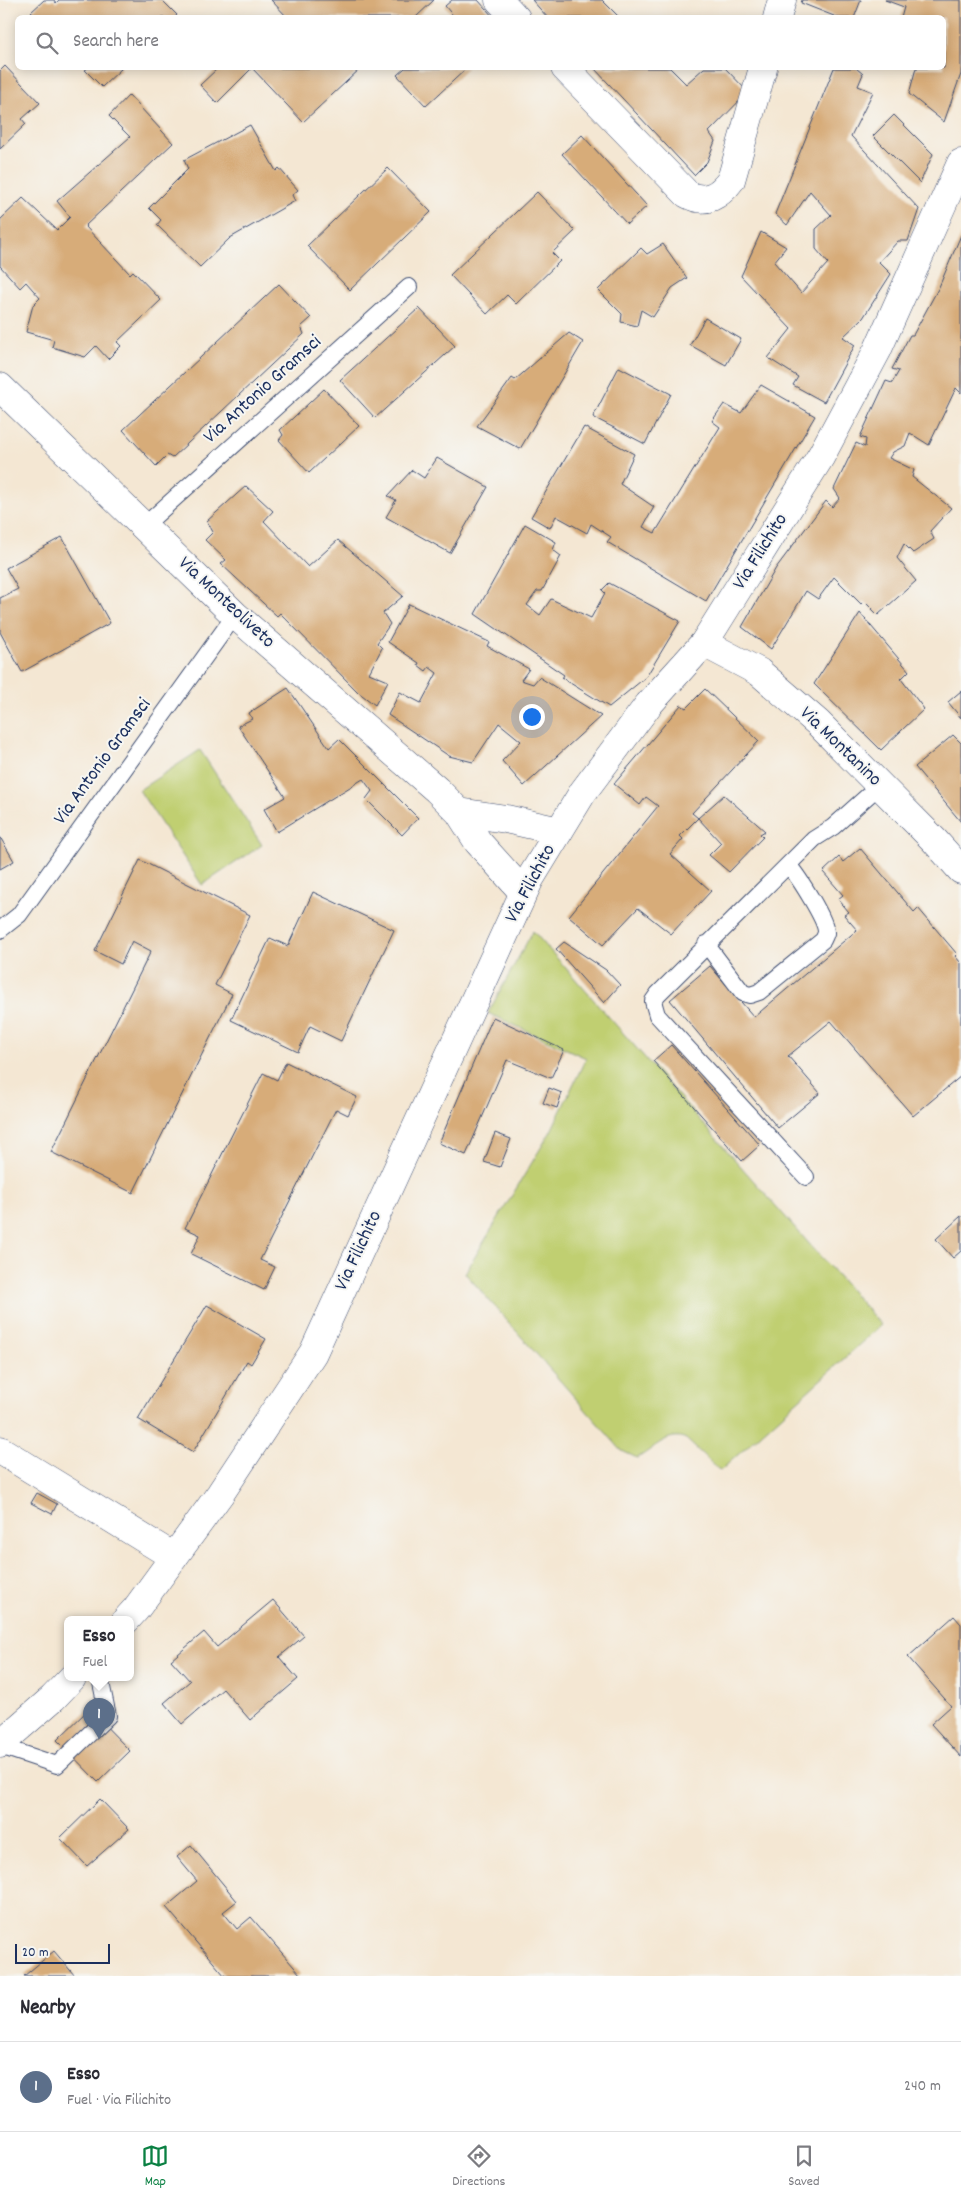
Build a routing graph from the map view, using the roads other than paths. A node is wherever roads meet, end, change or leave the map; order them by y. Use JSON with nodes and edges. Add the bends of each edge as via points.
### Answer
{"nodes":[{"id":1,"x":499,"y":0,"type":"edge"},
{"id":2,"x":782,"y":0,"type":"edge"},
{"id":3,"x":513,"y":15,"type":"edge"},
{"id":4,"x":778,"y":15,"type":"edge"},
{"id":5,"x":566,"y":70,"type":"edge"},
{"id":6,"x":762,"y":70,"type":"edge"},
{"id":7,"x":961,"y":163,"type":"edge"},
{"id":8,"x":409,"y":287,"type":"dead end"},
{"id":9,"x":0,"y":387,"type":"edge"},
{"id":10,"x":145,"y":525,"type":"junction"},
{"id":11,"x":235,"y":615,"type":"junction"},
{"id":12,"x":704,"y":643,"type":"junction"},
{"id":13,"x":880,"y":785,"type":"junction"},
{"id":14,"x":459,"y":812,"type":"junction"},
{"id":15,"x":559,"y":831,"type":"junction"},
{"id":16,"x":789,"y":866,"type":"junction"},
{"id":17,"x":961,"y":870,"type":"edge"},
{"id":18,"x":523,"y":892,"type":"junction"},
{"id":19,"x":0,"y":930,"type":"edge"},
{"id":20,"x":706,"y":944,"type":"junction"},
{"id":21,"x":806,"y":1177,"type":"dead end"},
{"id":22,"x":0,"y":1450,"type":"edge"},
{"id":23,"x":174,"y":1557,"type":"junction"},
{"id":24,"x":130,"y":1616,"type":"edge"},
{"id":25,"x":69,"y":1681,"type":"edge"},
{"id":26,"x":101,"y":1681,"type":"edge"},
{"id":27,"x":0,"y":1745,"type":"edge"}],
"edges":[{"from":1,"to":3,"type":"street"},
{"from":2,"to":4,"type":"street"},
{"from":5,"to":6,"type":"street","via":[[687,194],[702,199],[715,197],[731,180]]},
{"from":7,"to":12,"type":"street","name":"Via Filichito","via":[[877,351],[821,456]]},
{"from":8,"to":10,"type":"lane","name":"Via Antonio Gramsci"},
{"from":9,"to":10,"type":"street","name":"Via Monteoliveto"},
{"from":10,"to":11,"type":"street","name":"Via Monteoliveto"},
{"from":11,"to":14,"type":"street","name":"Via Monteoliveto"},
{"from":11,"to":19,"type":"lane","name":"Via Antonio Gramsci","via":[[19,915]]},
{"from":12,"to":13,"type":"street","name":"Via Montanino","via":[[758,672],[818,723]]},
{"from":12,"to":15,"type":"street","name":"Via Filichito","via":[[649,704],[583,792]]},
{"from":13,"to":16,"type":"lane","via":[[833,827],[814,839]]},
{"from":13,"to":17,"type":"street","name":"Via Montanino"},
{"from":14,"to":15,"type":"street"},
{"from":14,"to":18,"type":"street","name":"Via Monteoliveto","via":[[478,842]]},
{"from":15,"to":18,"type":"street","name":"Via Filichito"},
{"from":16,"to":20,"type":"lane"},
{"from":16,"to":20,"type":"lane","via":[[800,878],[824,924],[826,933],[822,940],[759,992],[750,995],[743,993]]},
{"from":18,"to":23,"type":"street","name":"Via Filichito","via":[[312,1353],[247,1455]]},
{"from":20,"to":21,"type":"lane","via":[[653,1001],[657,1015]]},
{"from":22,"to":23,"type":"street"},
{"from":23,"to":24,"type":"street","name":"Via Filichito"},
{"from":25,"to":27,"type":"street"},
{"from":26,"to":27,"type":"lane","via":[[108,1716],[57,1765]]}]}
